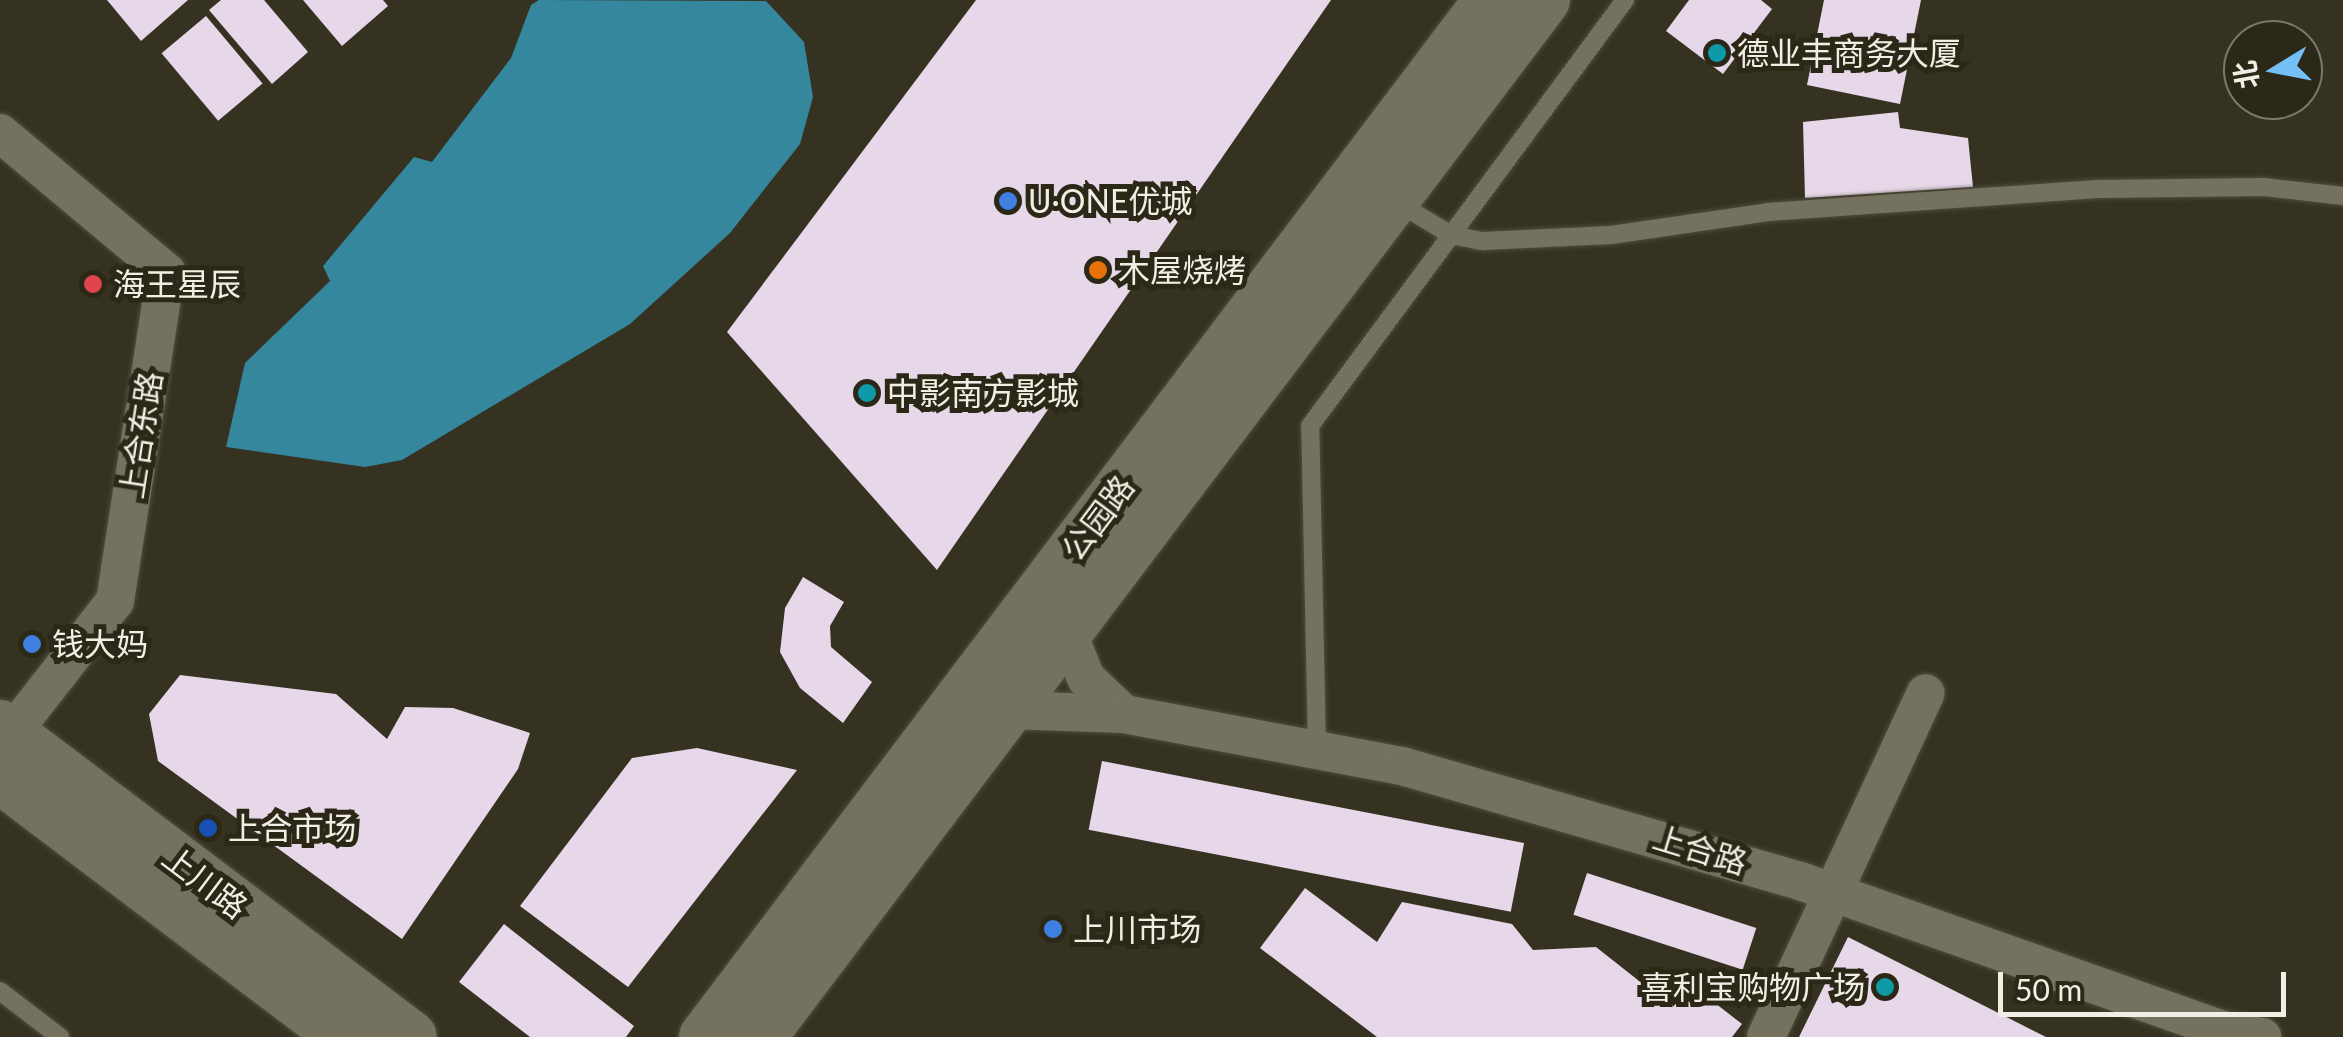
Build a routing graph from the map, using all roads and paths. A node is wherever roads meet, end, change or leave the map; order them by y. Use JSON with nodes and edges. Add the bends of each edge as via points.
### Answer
{"nodes":[{"id":1,"x":1490,"y":0,"type":"edge"},
{"id":2,"x":1544,"y":0,"type":"edge"},
{"id":3,"x":1625,"y":0,"type":"edge"},
{"id":4,"x":0,"y":133,"type":"edge"},
{"id":5,"x":2343,"y":196,"type":"edge"},
{"id":6,"x":1393,"y":200,"type":"junction"},
{"id":7,"x":1451,"y":235,"type":"junction"},
{"id":8,"x":1067,"y":631,"type":"junction"},
{"id":9,"x":1926,"y":693,"type":"dead end"},
{"id":10,"x":1007,"y":710,"type":"junction"},
{"id":11,"x":1124,"y":714,"type":"junction"},
{"id":12,"x":1317,"y":748,"type":"junction"},
{"id":13,"x":3,"y":753,"type":"edge"},
{"id":14,"x":1833,"y":892,"type":"junction"},
{"id":15,"x":0,"y":991,"type":"edge"},
{"id":16,"x":60,"y":1037,"type":"edge"},
{"id":17,"x":344,"y":1037,"type":"edge"},
{"id":18,"x":411,"y":1037,"type":"edge"},
{"id":19,"x":705,"y":1037,"type":"edge"},
{"id":20,"x":760,"y":1037,"type":"edge"},
{"id":21,"x":1766,"y":1037,"type":"edge"},
{"id":22,"x":2262,"y":1037,"type":"edge"}],
"edges":[{"from":1,"to":19,"type":"main road","name":"公园路"},
{"from":2,"to":6,"type":"main road","name":"公园路"},
{"from":3,"to":7,"type":"lane"},
{"from":4,"to":13,"type":"street","name":"上合东路","via":[[166,272],[115,601]]},
{"from":5,"to":7,"type":"lane","via":[[2264,187],[2098,189],[1768,212],[1611,234],[1483,241]]},
{"from":6,"to":7,"type":"lane"},
{"from":6,"to":8,"type":"main road","name":"公园路"},
{"from":7,"to":12,"type":"lane","via":[[1310,426]]},
{"from":8,"to":10,"type":"main road","name":"公园路"},
{"from":8,"to":11,"type":"street","via":[[1086,678]]},
{"from":9,"to":14,"type":"street"},
{"from":10,"to":11,"type":"street","name":"上合路"},
{"from":10,"to":20,"type":"main road","name":"公园路"},
{"from":11,"to":12,"type":"street","name":"上合路"},
{"from":12,"to":14,"type":"street","name":"上合路","via":[[1586,814]]},
{"from":13,"to":17,"type":"main road","name":"上川路"},
{"from":13,"to":18,"type":"main road","name":"上川路"},
{"from":14,"to":21,"type":"street"},
{"from":14,"to":22,"type":"street","name":"上合路","via":[[2223,1030]]},
{"from":15,"to":16,"type":"lane"}]}
